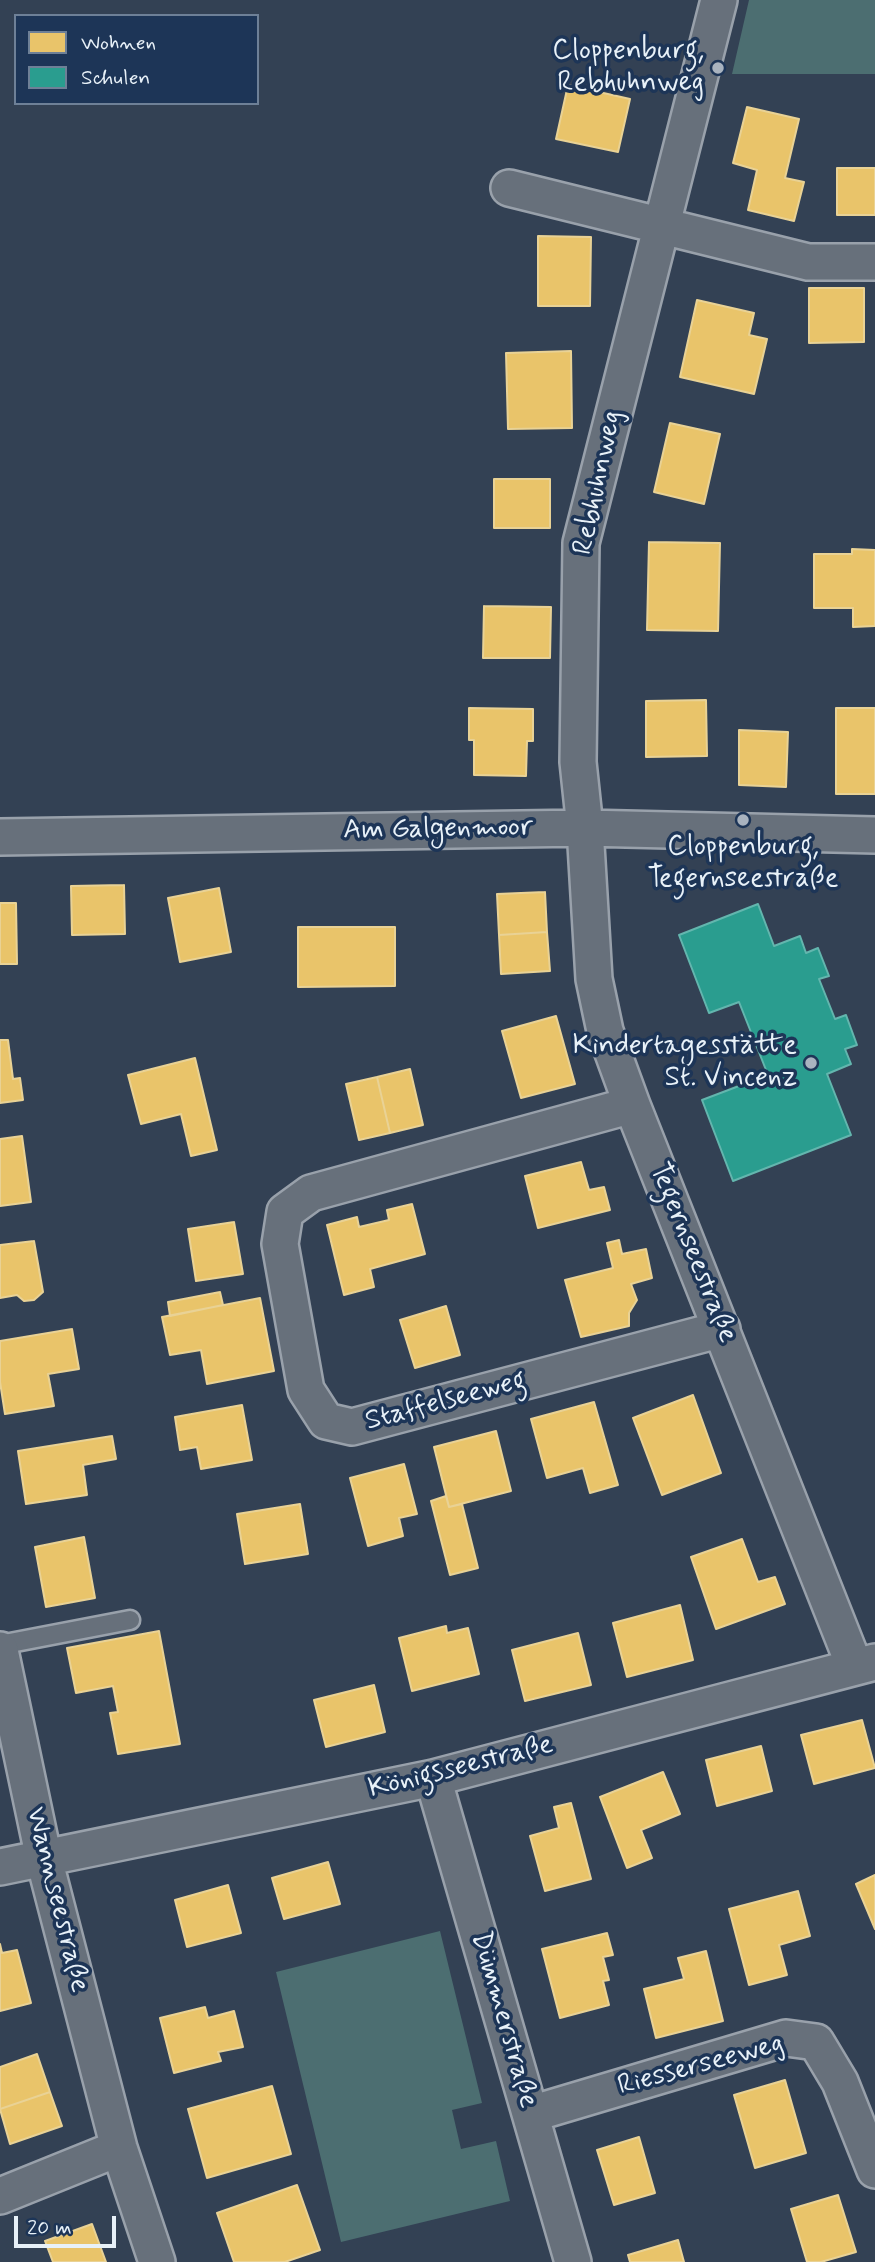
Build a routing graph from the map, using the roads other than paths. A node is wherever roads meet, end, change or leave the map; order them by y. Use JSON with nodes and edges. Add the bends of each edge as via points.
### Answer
{"nodes":[{"id":1,"x":719,"y":0,"type":"edge"},
{"id":2,"x":509,"y":188,"type":"dead end"},
{"id":3,"x":660,"y":226,"type":"junction"},
{"id":4,"x":875,"y":262,"type":"edge"},
{"id":5,"x":585,"y":828,"type":"junction"},
{"id":6,"x":875,"y":835,"type":"edge"},
{"id":7,"x":0,"y":837,"type":"edge"},
{"id":8,"x":632,"y":1105,"type":"junction"},
{"id":9,"x":722,"y":1329,"type":"junction"},
{"id":10,"x":130,"y":1620,"type":"dead end"},
{"id":11,"x":0,"y":1647,"type":"edge"},
{"id":12,"x":864,"y":1664,"type":"edge"},
{"id":13,"x":433,"y":1778,"type":"junction"},
{"id":14,"x":44,"y":1859,"type":"junction"},
{"id":15,"x":0,"y":1867,"type":"edge"},
{"id":16,"x":531,"y":2114,"type":"junction"},
{"id":17,"x":119,"y":2148,"type":"junction"},
{"id":18,"x":875,"y":2170,"type":"edge"},
{"id":19,"x":0,"y":2196,"type":"edge"},
{"id":20,"x":157,"y":2262,"type":"edge"},
{"id":21,"x":573,"y":2262,"type":"edge"}],
"edges":[{"from":1,"to":3,"type":"street","name":"Rebhuhnweg"},
{"from":2,"to":3,"type":"street"},
{"from":3,"to":4,"type":"street","via":[[808,261]]},
{"from":3,"to":5,"type":"street","name":"Rebhuhnweg","via":[[581,543],[578,762]]},
{"from":5,"to":6,"type":"street","name":"Am Galgenmoor"},
{"from":5,"to":7,"type":"street","name":"Am Galgenmoor"},
{"from":5,"to":8,"type":"street","name":"Tegernseestraße","via":[[594,979],[605,1031]]},
{"from":8,"to":9,"type":"street","name":"Tegernseestraße"},
{"from":8,"to":9,"type":"street","name":"Staffelseeweg","via":[[311,1193],[285,1212],[281,1244],[306,1390],[326,1421],[352,1427]]},
{"from":9,"to":12,"type":"street","name":"Tegernseestraße"},
{"from":10,"to":11,"type":"lane"},
{"from":11,"to":14,"type":"street","name":"Wannseestraße"},
{"from":12,"to":13,"type":"street","name":"Königsseestraße"},
{"from":13,"to":14,"type":"street","name":"Königsseestraße"},
{"from":13,"to":16,"type":"street","name":"Dümmerstraße"},
{"from":14,"to":15,"type":"street","name":"Königsseestraße"},
{"from":14,"to":17,"type":"street","name":"Wannseestraße"},
{"from":16,"to":18,"type":"street","name":"Riesserseeweg","via":[[786,2038],[816,2042],[839,2082]]},
{"from":16,"to":21,"type":"street","name":"Dümmerstraße"},
{"from":17,"to":19,"type":"street"},
{"from":17,"to":20,"type":"street","name":"Wannseestraße"}]}
